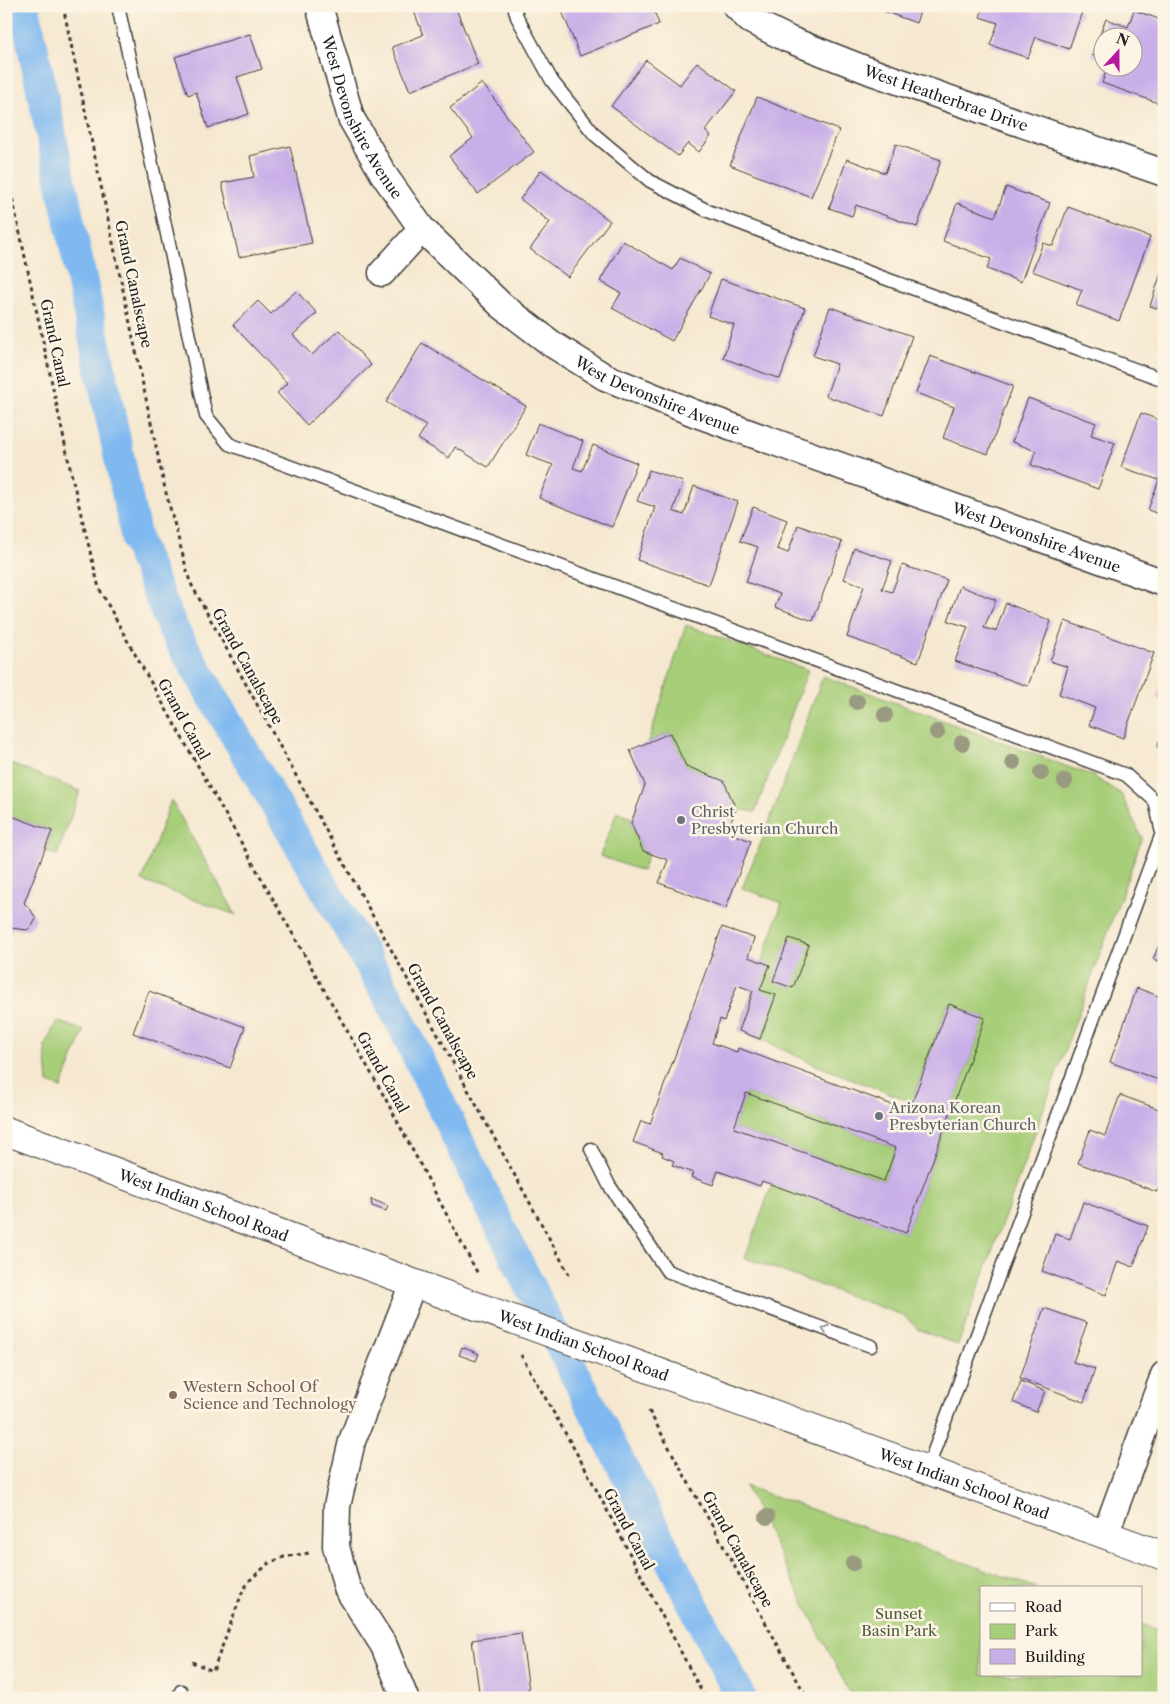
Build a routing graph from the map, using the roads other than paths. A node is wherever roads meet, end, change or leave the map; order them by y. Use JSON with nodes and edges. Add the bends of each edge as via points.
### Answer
{"nodes":[{"id":1,"x":118,"y":6,"type":"edge"},
{"id":2,"x":319,"y":6,"type":"edge"},
{"id":3,"x":514,"y":6,"type":"edge"},
{"id":4,"x":736,"y":6,"type":"edge"},
{"id":5,"x":1164,"y":173,"type":"edge"},
{"id":6,"x":422,"y":229,"type":"junction"},
{"id":7,"x":382,"y":273,"type":"dead end"},
{"id":8,"x":1164,"y":380,"type":"edge"},
{"id":9,"x":1164,"y":583,"type":"edge"},
{"id":10,"x":6,"y":1131,"type":"edge"},
{"id":11,"x":591,"y":1149,"type":"dead end"},
{"id":12,"x":413,"y":1283,"type":"junction"},
{"id":13,"x":871,"y":1346,"type":"dead end"},
{"id":14,"x":1164,"y":1375,"type":"edge"},
{"id":15,"x":927,"y":1470,"type":"junction"},
{"id":16,"x":1105,"y":1534,"type":"junction"},
{"id":17,"x":1164,"y":1556,"type":"edge"},
{"id":18,"x":405,"y":1698,"type":"edge"}],
"edges":[{"from":1,"to":15,"type":"lane","via":[[206,416],[229,444],[1126,775],[1155,801],[1162,833]]},
{"from":2,"to":6,"type":"street","name":"West Devonshire Avenue","via":[[351,118],[384,175]]},
{"from":3,"to":8,"type":"lane","via":[[552,81],[595,135],[650,181],[708,211]]},
{"from":4,"to":5,"type":"street","name":"West Heatherbrae Drive","via":[[750,20],[788,39]]},
{"from":6,"to":7,"type":"street"},
{"from":6,"to":9,"type":"street","name":"West Devonshire Avenue","via":[[500,305],[552,344],[605,377],[694,413]]},
{"from":10,"to":12,"type":"main road","name":"West Indian School Road"},
{"from":13,"to":11,"type":"lane","one_way":true,"via":[[667,1271],[608,1185]]},
{"from":12,"to":15,"type":"main road","name":"West Indian School Road"},
{"from":12,"to":18,"type":"street","via":[[352,1441],[337,1506],[336,1546],[347,1588],[384,1646]]},
{"from":14,"to":16,"type":"street"},
{"from":15,"to":16,"type":"main road","name":"West Indian School Road"},
{"from":16,"to":17,"type":"main road","name":"West Indian School Road"}]}
